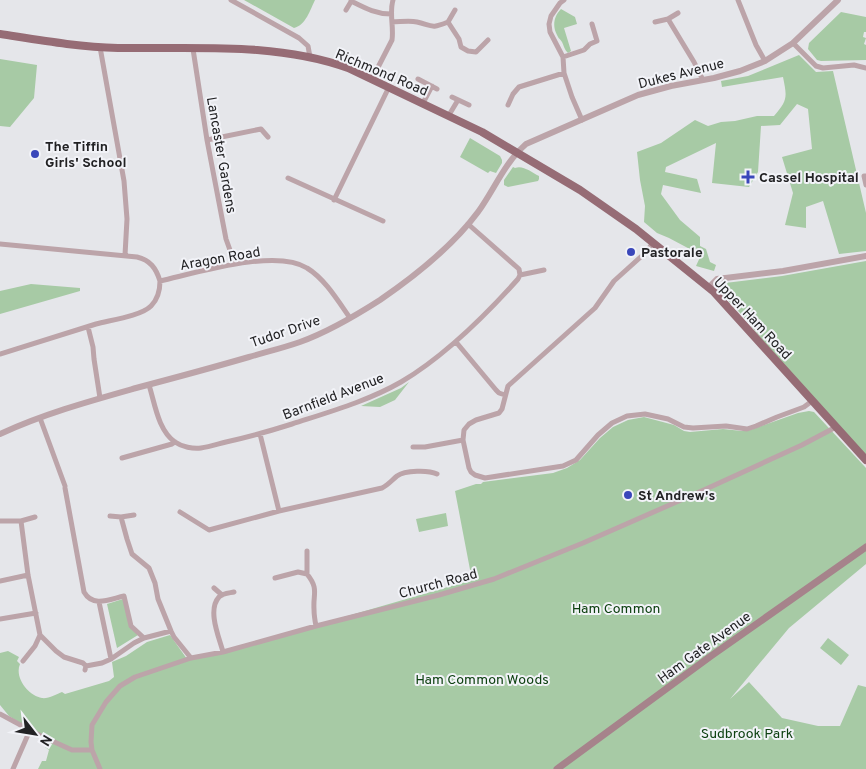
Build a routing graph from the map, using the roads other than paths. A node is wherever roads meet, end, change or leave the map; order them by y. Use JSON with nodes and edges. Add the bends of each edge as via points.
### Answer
{"nodes":[{"id":1,"x":232,"y":0,"type":"edge"},
{"id":2,"x":393,"y":0,"type":"edge"},
{"id":3,"x":564,"y":0,"type":"edge"},
{"id":4,"x":738,"y":0,"type":"edge"},
{"id":5,"x":838,"y":0,"type":"edge"},
{"id":6,"x":352,"y":1,"type":"edge"},
{"id":7,"x":346,"y":10,"type":"dead end"},
{"id":8,"x":455,"y":10,"type":"dead end"},
{"id":9,"x":678,"y":13,"type":"dead end"},
{"id":10,"x":391,"y":14,"type":"junction"},
{"id":11,"x":668,"y":19,"type":"junction"},
{"id":12,"x":392,"y":22,"type":"junction"},
{"id":13,"x":448,"y":22,"type":"junction"},
{"id":14,"x":655,"y":22,"type":"dead end"},
{"id":15,"x":592,"y":24,"type":"dead end"},
{"id":16,"x":0,"y":34,"type":"edge"},
{"id":17,"x":488,"y":40,"type":"dead end"},
{"id":18,"x":793,"y":43,"type":"junction"},
{"id":19,"x":100,"y":47,"type":"junction"},
{"id":20,"x":192,"y":49,"type":"junction"},
{"id":21,"x":476,"y":52,"type":"junction"},
{"id":22,"x":308,"y":57,"type":"junction"},
{"id":23,"x":563,"y":57,"type":"junction"},
{"id":24,"x":476,"y":59,"type":"dead end"},
{"id":25,"x":764,"y":61,"type":"junction"},
{"id":26,"x":866,"y":68,"type":"edge"},
{"id":27,"x":564,"y":73,"type":"junction"},
{"id":28,"x":372,"y":79,"type":"junction"},
{"id":29,"x":418,"y":79,"type":"dead end"},
{"id":30,"x":703,"y":80,"type":"junction"},
{"id":31,"x":389,"y":87,"type":"junction"},
{"id":32,"x":423,"y":103,"type":"junction"},
{"id":33,"x":508,"y":104,"type":"dead end"},
{"id":34,"x":469,"y":105,"type":"dead end"},
{"id":35,"x":449,"y":115,"type":"junction"},
{"id":36,"x":582,"y":120,"type":"junction"},
{"id":37,"x":268,"y":137,"type":"dead end"},
{"id":38,"x":207,"y":140,"type":"junction"},
{"id":39,"x":517,"y":152,"type":"junction"},
{"id":40,"x":866,"y":176,"type":"edge"},
{"id":41,"x":288,"y":178,"type":"dead end"},
{"id":42,"x":866,"y":185,"type":"edge"},
{"id":43,"x":334,"y":200,"type":"junction"},
{"id":44,"x":608,"y":208,"type":"joint"},
{"id":45,"x":383,"y":221,"type":"dead end"},
{"id":46,"x":468,"y":224,"type":"junction"},
{"id":47,"x":654,"y":243,"type":"junction"},
{"id":48,"x":0,"y":244,"type":"edge"},
{"id":49,"x":125,"y":255,"type":"junction"},
{"id":50,"x":866,"y":256,"type":"edge"},
{"id":51,"x":235,"y":264,"type":"junction"},
{"id":52,"x":544,"y":270,"type":"dead end"},
{"id":53,"x":520,"y":275,"type":"junction"},
{"id":54,"x":160,"y":281,"type":"junction"},
{"id":55,"x":708,"y":287,"type":"junction"},
{"id":56,"x":350,"y":318,"type":"junction"},
{"id":57,"x":88,"y":327,"type":"junction"},
{"id":58,"x":456,"y":342,"type":"junction"},
{"id":59,"x":0,"y":354,"type":"edge"},
{"id":60,"x":150,"y":385,"type":"junction"},
{"id":61,"x":505,"y":395,"type":"junction"},
{"id":62,"x":100,"y":398,"type":"junction"},
{"id":63,"x":812,"y":401,"type":"junction"},
{"id":64,"x":40,"y":418,"type":"junction"},
{"id":65,"x":836,"y":427,"type":"junction"},
{"id":66,"x":0,"y":434,"type":"edge"},
{"id":67,"x":260,"y":434,"type":"junction"},
{"id":68,"x":463,"y":440,"type":"junction"},
{"id":69,"x":175,"y":442,"type":"junction"},
{"id":70,"x":413,"y":446,"type":"dead end"},
{"id":71,"x":122,"y":458,"type":"dead end"},
{"id":72,"x":866,"y":460,"type":"edge"},
{"id":73,"x":437,"y":474,"type":"dead end"},
{"id":74,"x":279,"y":511,"type":"junction"},
{"id":75,"x":180,"y":512,"type":"dead end"},
{"id":76,"x":134,"y":515,"type":"dead end"},
{"id":77,"x":110,"y":516,"type":"dead end"},
{"id":78,"x":35,"y":517,"type":"dead end"},
{"id":79,"x":121,"y":517,"type":"junction"},
{"id":80,"x":0,"y":521,"type":"edge"},
{"id":81,"x":20,"y":521,"type":"junction"},
{"id":82,"x":866,"y":547,"type":"edge"},
{"id":83,"x":307,"y":551,"type":"dead end"},
{"id":84,"x":307,"y":574,"type":"junction"},
{"id":85,"x":28,"y":575,"type":"junction"},
{"id":86,"x":275,"y":578,"type":"dead end"},
{"id":87,"x":0,"y":581,"type":"edge"},
{"id":88,"x":214,"y":588,"type":"dead end"},
{"id":89,"x":234,"y":592,"type":"dead end"},
{"id":90,"x":222,"y":595,"type":"junction"},
{"id":91,"x":99,"y":602,"type":"junction"},
{"id":92,"x":36,"y":613,"type":"junction"},
{"id":93,"x":0,"y":619,"type":"edge"},
{"id":94,"x":316,"y":626,"type":"junction"},
{"id":95,"x":171,"y":631,"type":"junction"},
{"id":96,"x":40,"y":635,"type":"junction"},
{"id":97,"x":144,"y":638,"type":"junction"},
{"id":98,"x":223,"y":652,"type":"junction"},
{"id":99,"x":191,"y":658,"type":"junction"},
{"id":100,"x":111,"y":659,"type":"junction"},
{"id":101,"x":23,"y":661,"type":"dead end"},
{"id":102,"x":0,"y":714,"type":"edge"},
{"id":103,"x":30,"y":730,"type":"junction"},
{"id":104,"x":92,"y":750,"type":"junction"},
{"id":105,"x":13,"y":769,"type":"edge"},
{"id":106,"x":100,"y":769,"type":"edge"},
{"id":107,"x":557,"y":769,"type":"edge"}],
"edges":[{"from":1,"to":22,"type":"street","via":[[299,38],[308,49]]},
{"from":2,"to":10,"type":"street"},
{"from":3,"to":23,"type":"street","via":[[551,16],[549,24]]},
{"from":4,"to":25,"type":"street"},
{"from":5,"to":18,"type":"street","name":"Dukes Avenue"},
{"from":6,"to":7,"type":"street"},
{"from":6,"to":10,"type":"street","via":[[370,11]]},
{"from":8,"to":13,"type":"street"},
{"from":9,"to":11,"type":"street"},
{"from":10,"to":12,"type":"street"},
{"from":11,"to":14,"type":"street"},
{"from":11,"to":30,"type":"street"},
{"from":12,"to":13,"type":"street","via":[[415,21],[431,27]]},
{"from":12,"to":28,"type":"street","via":[[392,40]]},
{"from":13,"to":21,"type":"street","via":[[461,47]]},
{"from":15,"to":23,"type":"street","via":[[597,41],[584,50]]},
{"from":16,"to":19,"type":"main road","name":"Richmond Road"},
{"from":17,"to":21,"type":"street"},
{"from":18,"to":25,"type":"street","name":"Dukes Avenue"},
{"from":18,"to":26,"type":"street","via":[[816,66],[854,65]]},
{"from":19,"to":20,"type":"main road","name":"Richmond Road"},
{"from":19,"to":49,"type":"street","via":[[124,181]]},
{"from":20,"to":22,"type":"main road","name":"Richmond Road","via":[[241,49]]},
{"from":20,"to":38,"type":"street","name":"Lancaster Gardens"},
{"from":21,"to":24,"type":"street"},
{"from":22,"to":28,"type":"main road","name":"Richmond Road","via":[[331,62]]},
{"from":23,"to":27,"type":"street"},
{"from":25,"to":30,"type":"street","name":"Dukes Avenue"},
{"from":27,"to":33,"type":"street","via":[[519,87]]},
{"from":27,"to":36,"type":"street"},
{"from":28,"to":31,"type":"main road","name":"Richmond Road"},
{"from":29,"to":32,"type":"street","via":[[435,88]]},
{"from":30,"to":36,"type":"street","name":"Dukes Avenue","via":[[638,96]]},
{"from":31,"to":32,"type":"main road","name":"Richmond Road"},
{"from":31,"to":43,"type":"street"},
{"from":32,"to":35,"type":"main road","name":"Richmond Road"},
{"from":34,"to":35,"type":"street","via":[[455,98]]},
{"from":35,"to":39,"type":"main road","name":"Richmond Road"},
{"from":36,"to":39,"type":"street","name":"Dukes Avenue","via":[[526,144]]},
{"from":37,"to":38,"type":"street","via":[[261,130]]},
{"from":38,"to":51,"type":"street","name":"Lancaster Gardens","via":[[226,238]]},
{"from":39,"to":44,"type":"main road","name":"Richmond Road"},
{"from":39,"to":46,"type":"street","name":"Tudor Drive"},
{"from":40,"to":42,"type":"street"},
{"from":41,"to":43,"type":"street"},
{"from":43,"to":45,"type":"street"},
{"from":44,"to":47,"type":"main road","name":"Upper Ham Road"},
{"from":46,"to":53,"type":"street","via":[[519,269]]},
{"from":46,"to":56,"type":"street","name":"Tudor Drive","via":[[416,273]]},
{"from":47,"to":55,"type":"main road","name":"Upper Ham Road"},
{"from":47,"to":61,"type":"street","via":[[614,281],[594,308],[508,386]]},
{"from":48,"to":49,"type":"street"},
{"from":49,"to":54,"type":"street","via":[[148,261]]},
{"from":50,"to":55,"type":"street","via":[[717,279]]},
{"from":51,"to":54,"type":"street","name":"Aragon Road"},
{"from":51,"to":56,"type":"street","name":"Aragon Road","via":[[275,260],[308,268],[318,276]]},
{"from":52,"to":53,"type":"street"},
{"from":53,"to":58,"type":"street","name":"Barnfield Avenue"},
{"from":54,"to":57,"type":"street","via":[[155,300],[145,310]]},
{"from":55,"to":63,"type":"main road","name":"Upper Ham Road"},
{"from":56,"to":60,"type":"street","name":"Tudor Drive","via":[[299,342]]},
{"from":57,"to":59,"type":"street"},
{"from":57,"to":62,"type":"street"},
{"from":58,"to":61,"type":"street","via":[[496,390]]},
{"from":58,"to":67,"type":"street","name":"Barnfield Avenue","via":[[402,382],[331,412]]},
{"from":60,"to":62,"type":"street","name":"Tudor Drive"},
{"from":60,"to":69,"type":"street","via":[[159,420]]},
{"from":61,"to":68,"type":"street","via":[[499,413],[469,424],[464,430]]},
{"from":62,"to":64,"type":"street","name":"Tudor Drive"},
{"from":63,"to":65,"type":"main road","name":"Upper Ham Road"},
{"from":63,"to":68,"type":"street","via":[[747,429],[726,426],[693,428],[645,414],[627,416],[612,423],[576,460],[563,466],[484,478],[471,472]]},
{"from":64,"to":66,"type":"street","name":"Tudor Drive"},
{"from":64,"to":91,"type":"street","via":[[65,487],[84,592],[88,598]]},
{"from":65,"to":72,"type":"main road","name":"Upper Ham Road"},
{"from":65,"to":94,"type":"street","name":"Church Road","via":[[706,489],[494,579]]},
{"from":67,"to":69,"type":"street","name":"Barnfield Avenue","via":[[200,449]]},
{"from":67,"to":74,"type":"street"},
{"from":68,"to":70,"type":"street"},
{"from":69,"to":71,"type":"street"},
{"from":73,"to":74,"type":"street","via":[[413,471],[396,476],[382,488]]},
{"from":74,"to":75,"type":"street","via":[[209,530]]},
{"from":76,"to":79,"type":"street"},
{"from":77,"to":79,"type":"street"},
{"from":78,"to":81,"type":"street"},
{"from":79,"to":95,"type":"street","via":[[132,554],[149,568]]},
{"from":80,"to":81,"type":"street"},
{"from":81,"to":85,"type":"street"},
{"from":82,"to":107,"type":"main road","name":"Ham Gate Avenue"},
{"from":83,"to":84,"type":"street"},
{"from":84,"to":86,"type":"street","via":[[298,572]]},
{"from":84,"to":94,"type":"street","via":[[315,588]]},
{"from":85,"to":87,"type":"street"},
{"from":85,"to":92,"type":"street"},
{"from":88,"to":90,"type":"street"},
{"from":89,"to":90,"type":"street"},
{"from":90,"to":98,"type":"street","via":[[213,615]]},
{"from":91,"to":97,"type":"street","via":[[124,596],[131,626]]},
{"from":91,"to":100,"type":"street"},
{"from":92,"to":93,"type":"street"},
{"from":92,"to":96,"type":"street"},
{"from":94,"to":98,"type":"street","name":"Church Road"},
{"from":95,"to":97,"type":"street"},
{"from":95,"to":99,"type":"street"},
{"from":96,"to":100,"type":"street","via":[[64,657],[83,663],[86,668]]},
{"from":96,"to":101,"type":"street"},
{"from":97,"to":100,"type":"street"},
{"from":98,"to":99,"type":"street","name":"Church Road"},
{"from":99,"to":104,"type":"street","name":"Church Road","via":[[134,677],[120,686],[92,725]]},
{"from":102,"to":103,"type":"street"},
{"from":103,"to":104,"type":"street","via":[[72,750]]},
{"from":103,"to":105,"type":"street"},
{"from":104,"to":106,"type":"street","name":"Church Road"}]}
